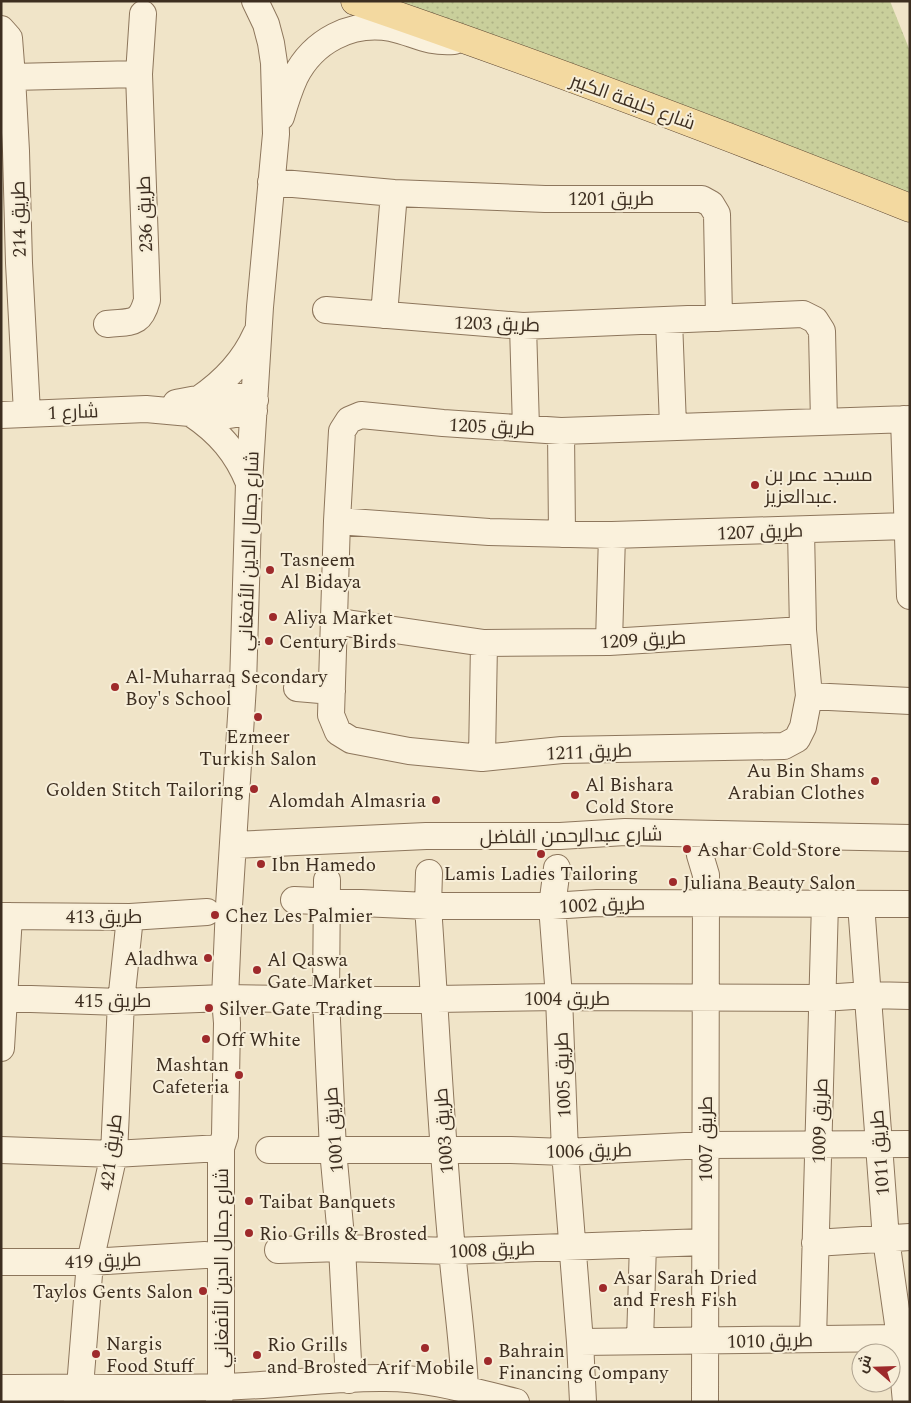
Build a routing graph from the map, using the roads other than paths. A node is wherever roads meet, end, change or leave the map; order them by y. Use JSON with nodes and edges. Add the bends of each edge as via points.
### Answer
{"nodes":[{"id":1,"x":255,"y":1,"type":"edge"},
{"id":2,"x":355,"y":1,"type":"edge"},
{"id":3,"x":143,"y":14,"type":"dead end"},
{"id":4,"x":1,"y":29,"type":"edge"},
{"id":5,"x":466,"y":39,"type":"junction"},
{"id":6,"x":139,"y":74,"type":"junction"},
{"id":7,"x":12,"y":77,"type":"junction"},
{"id":8,"x":276,"y":134,"type":"junction"},
{"id":9,"x":9,"y":152,"type":"edge"},
{"id":10,"x":272,"y":182,"type":"junction"},
{"id":11,"x":394,"y":193,"type":"junction"},
{"id":12,"x":910,"y":208,"type":"edge"},
{"id":13,"x":10,"y":264,"type":"edge"},
{"id":14,"x":326,"y":310,"type":"dead end"},
{"id":15,"x":384,"y":315,"type":"junction"},
{"id":16,"x":719,"y":318,"type":"junction"},
{"id":17,"x":669,"y":320,"type":"junction"},
{"id":18,"x":107,"y":324,"type":"dead end"},
{"id":19,"x":523,"y":326,"type":"junction"},
{"id":20,"x":259,"y":328,"type":"junction"},
{"id":21,"x":254,"y":405,"type":"junction"},
{"id":22,"x":195,"y":407,"type":"junction"},
{"id":23,"x":14,"y":414,"type":"edge"},
{"id":24,"x":907,"y":419,"type":"edge"},
{"id":25,"x":824,"y":422,"type":"junction"},
{"id":26,"x":673,"y":426,"type":"junction"},
{"id":27,"x":526,"y":428,"type":"junction"},
{"id":28,"x":561,"y":431,"type":"junction"},
{"id":29,"x":249,"y":483,"type":"junction"},
{"id":30,"x":337,"y":521,"type":"junction"},
{"id":31,"x":907,"y":526,"type":"junction"},
{"id":32,"x":801,"y":530,"type":"junction"},
{"id":33,"x":562,"y":534,"type":"junction"},
{"id":34,"x":612,"y":535,"type":"junction"},
{"id":35,"x":910,"y":596,"type":"edge"},
{"id":36,"x":333,"y":621,"type":"junction"},
{"id":37,"x":803,"y":630,"type":"junction"},
{"id":38,"x":609,"y":642,"type":"junction"},
{"id":39,"x":484,"y":643,"type":"junction"},
{"id":40,"x":297,"y":688,"type":"dead end"},
{"id":41,"x":332,"y":690,"type":"junction"},
{"id":42,"x":809,"y":696,"type":"junction"},
{"id":43,"x":910,"y":701,"type":"edge"},
{"id":44,"x":338,"y":732,"type":"joint"},
{"id":45,"x":482,"y":758,"type":"junction"},
{"id":46,"x":708,"y":834,"type":"junction"},
{"id":47,"x":910,"y":838,"type":"edge"},
{"id":48,"x":233,"y":845,"type":"junction"},
{"id":49,"x":557,"y":868,"type":"dead end"},
{"id":50,"x":429,"y":873,"type":"dead end"},
{"id":51,"x":328,"y":890,"type":"junction"},
{"id":52,"x":294,"y":900,"type":"dead end"},
{"id":53,"x":706,"y":903,"type":"junction"},
{"id":54,"x":825,"y":904,"type":"junction"},
{"id":55,"x":861,"y":904,"type":"junction"},
{"id":56,"x":910,"y":904,"type":"edge"},
{"id":57,"x":428,"y":906,"type":"junction"},
{"id":58,"x":552,"y":906,"type":"junction"},
{"id":59,"x":207,"y":912,"type":"dead end"},
{"id":60,"x":5,"y":916,"type":"edge"},
{"id":61,"x":130,"y":917,"type":"junction"},
{"id":62,"x":868,"y":995,"type":"junction"},
{"id":63,"x":706,"y":996,"type":"junction"},
{"id":64,"x":910,"y":996,"type":"edge"},
{"id":65,"x":559,"y":997,"type":"junction"},
{"id":66,"x":2,"y":998,"type":"edge"},
{"id":67,"x":225,"y":998,"type":"junction"},
{"id":68,"x":823,"y":998,"type":"junction"},
{"id":69,"x":434,"y":999,"type":"junction"},
{"id":70,"x":326,"y":1000,"type":"junction"},
{"id":71,"x":121,"y":1002,"type":"junction"},
{"id":72,"x":1,"y":1048,"type":"edge"},
{"id":73,"x":877,"y":1144,"type":"junction"},
{"id":74,"x":910,"y":1144,"type":"edge"},
{"id":75,"x":705,"y":1145,"type":"junction"},
{"id":76,"x":819,"y":1145,"type":"junction"},
{"id":77,"x":221,"y":1148,"type":"junction"},
{"id":78,"x":1,"y":1150,"type":"edge"},
{"id":79,"x":269,"y":1150,"type":"dead end"},
{"id":80,"x":333,"y":1150,"type":"junction"},
{"id":81,"x":444,"y":1150,"type":"junction"},
{"id":82,"x":565,"y":1152,"type":"junction"},
{"id":83,"x":114,"y":1154,"type":"junction"},
{"id":84,"x":898,"y":1238,"type":"edge"},
{"id":85,"x":705,"y":1242,"type":"junction"},
{"id":86,"x":815,"y":1243,"type":"junction"},
{"id":87,"x":643,"y":1244,"type":"junction"},
{"id":88,"x":572,"y":1246,"type":"junction"},
{"id":89,"x":342,"y":1248,"type":"junction"},
{"id":90,"x":278,"y":1250,"type":"dead end"},
{"id":91,"x":452,"y":1250,"type":"junction"},
{"id":92,"x":205,"y":1255,"type":"dead end"},
{"id":93,"x":1,"y":1262,"type":"edge"},
{"id":94,"x":90,"y":1262,"type":"junction"},
{"id":95,"x":900,"y":1338,"type":"junction"},
{"id":96,"x":813,"y":1339,"type":"junction"},
{"id":97,"x":705,"y":1340,"type":"junction"},
{"id":98,"x":580,"y":1342,"type":"junction"},
{"id":99,"x":640,"y":1342,"type":"junction"},
{"id":100,"x":349,"y":1380,"type":"junction"},
{"id":101,"x":1,"y":1388,"type":"edge"},
{"id":102,"x":465,"y":1389,"type":"junction"},
{"id":103,"x":420,"y":1392,"type":"edge"},
{"id":104,"x":79,"y":1394,"type":"edge"},
{"id":105,"x":220,"y":1394,"type":"edge"},
{"id":106,"x":516,"y":1402,"type":"edge"},
{"id":107,"x":583,"y":1402,"type":"edge"},
{"id":108,"x":705,"y":1402,"type":"edge"},
{"id":109,"x":906,"y":1402,"type":"edge"}],
"edges":[{"from":1,"to":8,"type":"street","name":"شارع جمال الدين الأفغاني","via":[[271,43]]},
{"from":2,"to":5,"type":"main road","name":"شارع خليفة الكبير"},
{"from":3,"to":6,"type":"street","name":"طريق 236"},
{"from":4,"to":7,"type":"street","name":"طريق 214","via":[[9,38]]},
{"from":5,"to":8,"type":"street","name":"شارع جمال الدين الأفغاني","via":[[432,41],[379,26],[350,29],[336,35],[312,52],[296,76]]},
{"from":5,"to":12,"type":"main road","name":"شارع خليفة الكبير"},
{"from":6,"to":7,"type":"street"},
{"from":6,"to":18,"type":"street","name":"طريق 236","via":[[147,300],[144,314],[135,321]]},
{"from":7,"to":9,"type":"street","name":"طريق 214"},
{"from":8,"to":10,"type":"street","name":"شارع جمال الدين الأفغاني"},
{"from":9,"to":13,"type":"street","name":"طريق 214"},
{"from":10,"to":11,"type":"street","name":"طريق 1201"},
{"from":10,"to":20,"type":"street","name":"شارع جمال الدين الأفغاني"},
{"from":11,"to":15,"type":"street"},
{"from":11,"to":16,"type":"street","name":"طريق 1201","via":[[545,199],[702,199],[712,204],[717,214]]},
{"from":13,"to":23,"type":"street","name":"طريق 214"},
{"from":14,"to":15,"type":"street","name":"طريق 1203"},
{"from":15,"to":19,"type":"street","name":"طريق 1203"},
{"from":16,"to":17,"type":"street","name":"طريق 1203"},
{"from":16,"to":25,"type":"street","name":"طريق 1203","via":[[803,314],[815,320],[822,331]]},
{"from":17,"to":19,"type":"street","name":"طريق 1203"},
{"from":17,"to":26,"type":"street"},
{"from":19,"to":27,"type":"street"},
{"from":20,"to":21,"type":"street","name":"شارع جمال الدين الأفغاني"},
{"from":20,"to":22,"type":"street","via":[[234,369]]},
{"from":21,"to":22,"type":"street","name":"شارع 1","via":[[223,416]]},
{"from":21,"to":29,"type":"street","name":"شارع جمال الدين الأفغاني"},
{"from":22,"to":23,"type":"street","name":"شارع 1"},
{"from":22,"to":29,"type":"street","via":[[226,443]]},
{"from":24,"to":25,"type":"street","name":"طريق 1205"},
{"from":24,"to":31,"type":"street"},
{"from":25,"to":26,"type":"street","name":"طريق 1205"},
{"from":26,"to":28,"type":"street","name":"طريق 1205"},
{"from":27,"to":28,"type":"street","name":"طريق 1205"},
{"from":27,"to":30,"type":"street","name":"طريق 1205","via":[[361,415],[349,420],[342,431]]},
{"from":28,"to":33,"type":"street"},
{"from":29,"to":48,"type":"street","name":"شارع جمال الدين الأفغاني","via":[[244,685]]},
{"from":30,"to":33,"type":"street","name":"طريق 1207"},
{"from":30,"to":36,"type":"street","name":"طريق 1205"},
{"from":31,"to":32,"type":"street","name":"طريق 1207"},
{"from":31,"to":35,"type":"street"},
{"from":32,"to":34,"type":"street","name":"طريق 1207"},
{"from":32,"to":37,"type":"street","name":"طريق 1211"},
{"from":33,"to":34,"type":"street","name":"طريق 1207"},
{"from":34,"to":38,"type":"street"},
{"from":36,"to":39,"type":"street","name":"طريق 1209"},
{"from":36,"to":41,"type":"street","name":"طريق 1205"},
{"from":37,"to":38,"type":"street","name":"طريق 1209"},
{"from":37,"to":42,"type":"street","name":"طريق 1211"},
{"from":38,"to":39,"type":"street","name":"طريق 1209"},
{"from":39,"to":45,"type":"street"},
{"from":40,"to":41,"type":"street"},
{"from":41,"to":44,"type":"street","name":"طريق 1205","via":[[331,715]]},
{"from":42,"to":43,"type":"street"},
{"from":42,"to":45,"type":"street","name":"طريق 1211","via":[[803,727],[797,739],[784,746],[562,750]]},
{"from":44,"to":45,"type":"street","name":"طريق 1211","via":[[351,740],[409,751]]},
{"from":46,"to":47,"type":"street","name":"شارع عبدالرحمن الفاضل"},
{"from":46,"to":48,"type":"street","name":"شارع عبدالرحمن الفاضل","via":[[625,832],[560,836],[426,836]]},
{"from":46,"to":53,"type":"street","name":"طريق 1007","via":[[700,855],[706,875]]},
{"from":48,"to":67,"type":"street","name":"شارع جمال الدين الأفغاني"},
{"from":49,"to":58,"type":"street","name":"طريق 1005"},
{"from":50,"to":57,"type":"street","name":"طريق 1003"},
{"from":51,"to":52,"type":"street","name":"طريق 1002"},
{"from":51,"to":57,"type":"street","name":"طريق 1002"},
{"from":51,"to":70,"type":"street","name":"طريق 1001"},
{"from":53,"to":54,"type":"street","name":"طريق 1002"},
{"from":53,"to":58,"type":"street","name":"طريق 1002"},
{"from":53,"to":63,"type":"street","name":"طريق 1007"},
{"from":54,"to":55,"type":"street","name":"طريق 1002"},
{"from":54,"to":68,"type":"street","name":"طريق 1009"},
{"from":55,"to":56,"type":"street","name":"طريق 1002"},
{"from":55,"to":62,"type":"street","name":"طريق 1011"},
{"from":57,"to":58,"type":"street","name":"طريق 1002"},
{"from":57,"to":69,"type":"street","name":"طريق 1003"},
{"from":58,"to":65,"type":"street","name":"طريق 1005"},
{"from":59,"to":61,"type":"street","name":"طريق 413"},
{"from":60,"to":61,"type":"street","name":"طريق 413"},
{"from":60,"to":66,"type":"street"},
{"from":61,"to":71,"type":"street","name":"طريق 421"},
{"from":62,"to":64,"type":"street","name":"طريق 1004"},
{"from":62,"to":68,"type":"street","name":"طريق 1004"},
{"from":62,"to":73,"type":"street","name":"طريق 1011"},
{"from":63,"to":65,"type":"street","name":"طريق 1004"},
{"from":63,"to":68,"type":"street","name":"طريق 1004"},
{"from":63,"to":75,"type":"street","name":"طريق 1007"},
{"from":65,"to":69,"type":"street","name":"طريق 1004"},
{"from":65,"to":82,"type":"street","name":"طريق 1005"},
{"from":66,"to":71,"type":"street","name":"طريق 415"},
{"from":66,"to":72,"type":"street"},
{"from":67,"to":70,"type":"street","name":"طريق 1004"},
{"from":67,"to":71,"type":"street","name":"طريق 415"},
{"from":67,"to":77,"type":"street","name":"شارع جمال الدين الأفغاني","via":[[217,1025],[216,1129]]},
{"from":68,"to":76,"type":"street","name":"طريق 1009"},
{"from":69,"to":70,"type":"street","name":"طريق 1004"},
{"from":69,"to":81,"type":"street","name":"طريق 1003"},
{"from":70,"to":80,"type":"street","name":"طريق 1001"},
{"from":71,"to":83,"type":"street","name":"طريق 421"},
{"from":73,"to":74,"type":"street","name":"طريق 1006"},
{"from":73,"to":76,"type":"street","name":"طريق 1006"},
{"from":73,"to":84,"type":"street","name":"طريق 1011"},
{"from":75,"to":76,"type":"street","name":"طريق 1006"},
{"from":75,"to":82,"type":"street","name":"طريق 1006"},
{"from":75,"to":85,"type":"street","name":"طريق 1007"},
{"from":76,"to":86,"type":"street","name":"طريق 1009"},
{"from":77,"to":83,"type":"street"},
{"from":77,"to":105,"type":"street","name":"شارع جمال الدين الأفغاني"},
{"from":78,"to":83,"type":"street"},
{"from":79,"to":80,"type":"street","name":"طريق 1006"},
{"from":80,"to":81,"type":"street","name":"طريق 1006"},
{"from":80,"to":89,"type":"street","name":"طريق 1001"},
{"from":81,"to":82,"type":"street","name":"طريق 1006"},
{"from":81,"to":91,"type":"street","name":"طريق 1003"},
{"from":82,"to":88,"type":"street","name":"طريق 1005"},
{"from":83,"to":94,"type":"street","name":"طريق 421"},
{"from":84,"to":86,"type":"street"},
{"from":84,"to":95,"type":"street","name":"طريق 1011"},
{"from":85,"to":87,"type":"street","name":"طريق 1008"},
{"from":85,"to":97,"type":"street","name":"طريق 1007"},
{"from":86,"to":96,"type":"street","name":"طريق 1009"},
{"from":87,"to":88,"type":"street","name":"طريق 1008"},
{"from":87,"to":99,"type":"street"},
{"from":88,"to":91,"type":"street","name":"طريق 1008"},
{"from":88,"to":98,"type":"street","name":"طريق 1005"},
{"from":89,"to":90,"type":"street","name":"طريق 1008"},
{"from":89,"to":91,"type":"street","name":"طريق 1008"},
{"from":89,"to":100,"type":"street","name":"طريق 1001"},
{"from":91,"to":102,"type":"street","name":"طريق 1003"},
{"from":92,"to":94,"type":"street","name":"طريق 419"},
{"from":93,"to":94,"type":"street","name":"طريق 419"},
{"from":94,"to":104,"type":"street","name":"طريق 421"},
{"from":95,"to":96,"type":"street","name":"طريق 1010"},
{"from":95,"to":109,"type":"street","name":"طريق 1011"},
{"from":96,"to":97,"type":"street","name":"طريق 1010"},
{"from":97,"to":99,"type":"street","name":"طريق 1010"},
{"from":97,"to":108,"type":"street","name":"طريق 1007"},
{"from":98,"to":99,"type":"street","name":"طريق 1010"},
{"from":98,"to":107,"type":"street","name":"طريق 1005"},
{"from":100,"to":103,"type":"street","via":[[387,1378]]},
{"from":100,"to":105,"type":"street"},
{"from":101,"to":104,"type":"street"},
{"from":102,"to":103,"type":"street"},
{"from":102,"to":106,"type":"street"},
{"from":104,"to":105,"type":"street"}]}
